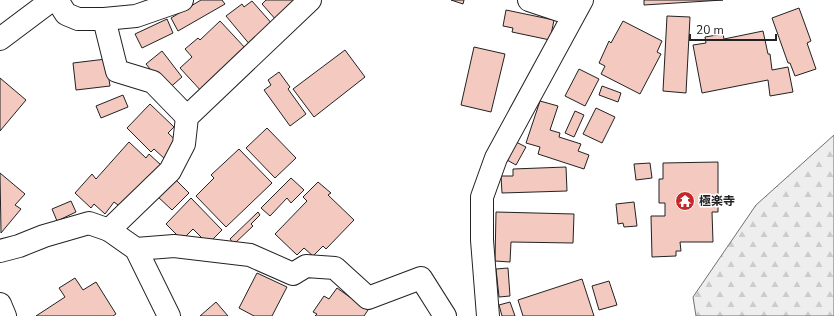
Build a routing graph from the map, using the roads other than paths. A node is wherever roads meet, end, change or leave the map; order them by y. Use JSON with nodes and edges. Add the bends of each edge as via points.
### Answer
{"nodes":[{"id":1,"x":52,"y":0,"type":"edge"},
{"id":2,"x":57,"y":0,"type":"edge"},
{"id":3,"x":182,"y":0,"type":"edge"},
{"id":4,"x":310,"y":0,"type":"edge"},
{"id":5,"x":529,"y":0,"type":"edge"},
{"id":6,"x":582,"y":0,"type":"edge"},
{"id":7,"x":104,"y":19,"type":"junction"},
{"id":8,"x":0,"y":39,"type":"edge"},
{"id":9,"x":187,"y":117,"type":"junction"},
{"id":10,"x":109,"y":230,"type":"junction"},
{"id":11,"x":136,"y":249,"type":"junction"},
{"id":12,"x":0,"y":251,"type":"edge"},
{"id":13,"x":0,"y":304,"type":"edge"},
{"id":14,"x":5,"y":316,"type":"edge"},
{"id":15,"x":169,"y":316,"type":"edge"},
{"id":16,"x":445,"y":316,"type":"edge"},
{"id":17,"x":488,"y":316,"type":"edge"}],
"edges":[{"from":1,"to":8,"type":"street"},
{"from":2,"to":7,"type":"street","via":[[66,14],[78,19]]},
{"from":3,"to":7,"type":"street","via":[[136,16]]},
{"from":4,"to":9,"type":"street"},
{"from":5,"to":6,"type":"street","via":[[559,10]]},
{"from":6,"to":17,"type":"street","via":[[496,158],[482,197],[482,240]]},
{"from":7,"to":9,"type":"street","via":[[117,71],[153,82]]},
{"from":9,"to":10,"type":"street","via":[[184,144],[170,171]]},
{"from":10,"to":11,"type":"street"},
{"from":10,"to":12,"type":"street","via":[[89,224]]},
{"from":11,"to":15,"type":"street"},
{"from":11,"to":16,"type":"street","via":[[174,246],[250,255],[293,274],[306,266],[335,268],[368,298],[421,278]]},
{"from":13,"to":14,"type":"street"}]}
